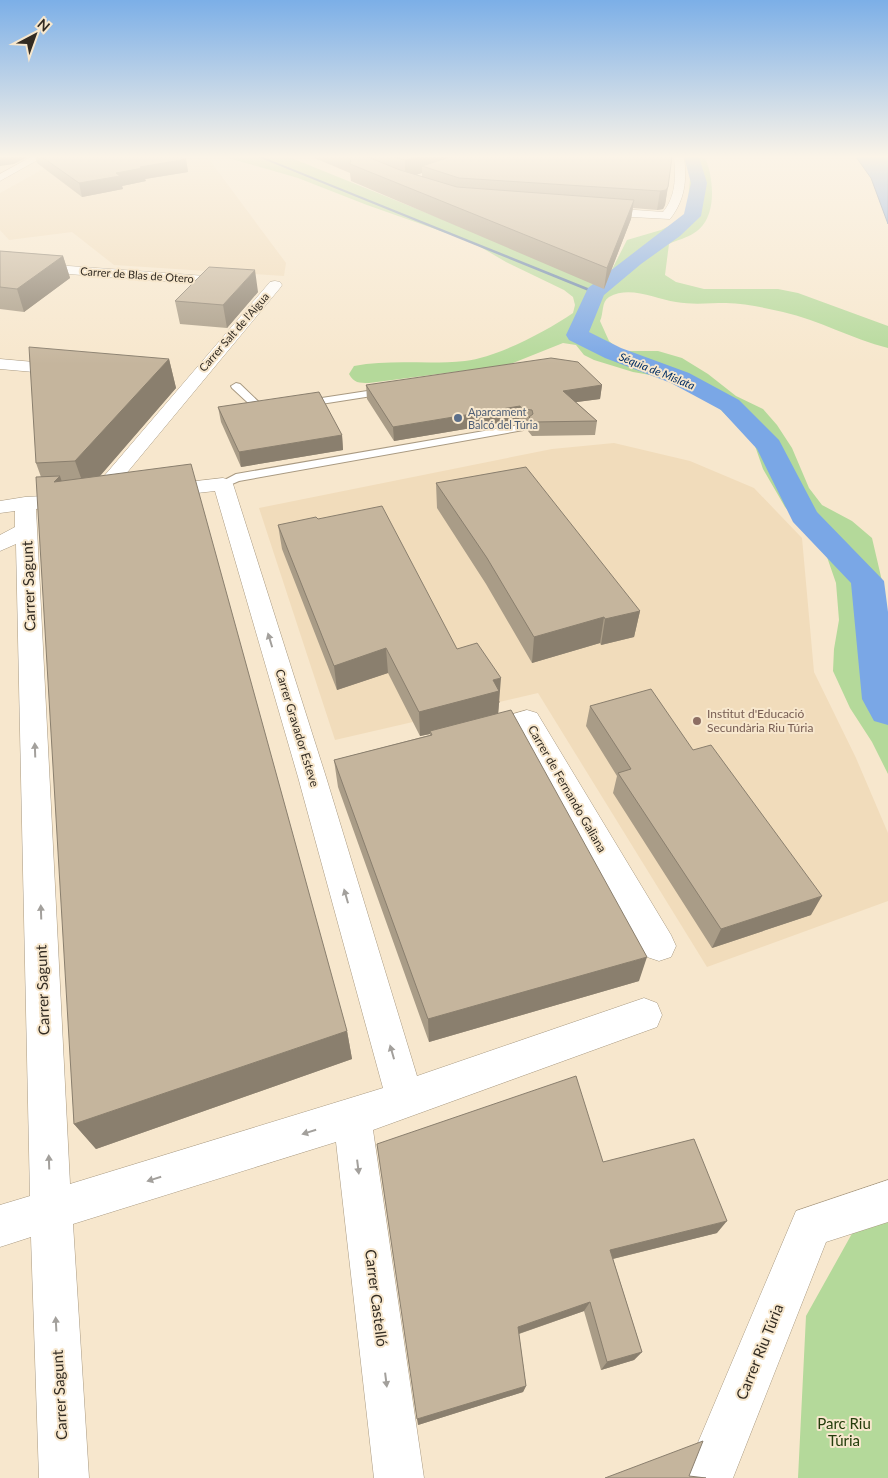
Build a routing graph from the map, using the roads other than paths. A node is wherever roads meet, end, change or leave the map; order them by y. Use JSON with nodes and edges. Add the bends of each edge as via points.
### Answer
{"nodes":[{"id":1,"x":2,"y":267,"type":"edge"},
{"id":2,"x":275,"y":285,"type":"joint"},
{"id":3,"x":0,"y":364,"type":"edge"},
{"id":4,"x":87,"y":371,"type":"edge"},
{"id":5,"x":174,"y":378,"type":"dead end"},
{"id":6,"x":193,"y":380,"type":"junction"},
{"id":7,"x":236,"y":386,"type":"dead end"},
{"id":8,"x":396,"y":389,"type":"edge"},
{"id":9,"x":525,"y":427,"type":"edge"},
{"id":10,"x":223,"y":484,"type":"junction"},
{"id":11,"x":77,"y":500,"type":"junction"},
{"id":12,"x":13,"y":520,"type":"edge"},
{"id":13,"x":462,"y":738,"type":"edge"},
{"id":14,"x":340,"y":770,"type":"edge"},
{"id":15,"x":312,"y":777,"type":"junction"},
{"id":16,"x":659,"y":946,"type":"dead end"},
{"id":17,"x":644,"y":1016,"type":"dead end"},
{"id":18,"x":405,"y":1099,"type":"junction"},
{"id":19,"x":352,"y":1118,"type":"junction"},
{"id":20,"x":888,"y":1200,"type":"edge"},
{"id":21,"x":51,"y":1210,"type":"junction"},
{"id":22,"x":0,"y":1226,"type":"edge"},
{"id":23,"x":64,"y":1478,"type":"edge"},
{"id":24,"x":399,"y":1478,"type":"edge"},
{"id":25,"x":708,"y":1478,"type":"edge"}],
"edges":[{"from":1,"to":2,"type":"street","name":"Carrer de Blas de Otero"},
{"from":2,"to":6,"type":"street","name":"Carrer Salt de l'Aigua"},
{"from":3,"to":4,"type":"street"},
{"from":5,"to":6,"type":"street"},
{"from":6,"to":11,"type":"street","name":"Carrer Salt de l'Aigua"},
{"from":7,"to":8,"type":"lane","via":[[262,410]]},
{"from":9,"to":10,"type":"lane","via":[[236,478]]},
{"from":10,"to":11,"type":"street"},
{"from":15,"to":10,"type":"street","name":"Carrer Gravador Esteve","one_way":true},
{"from":11,"to":12,"type":"street"},
{"from":21,"to":12,"type":"street","name":"Carrer Sagunt","one_way":true},
{"from":13,"to":16,"type":"street","name":"Carrer de Fernando Galiana","via":[[527,720]]},
{"from":14,"to":15,"type":"street"},
{"from":18,"to":15,"type":"street","name":"Carrer Gravador Esteve","one_way":true},
{"from":17,"to":18,"type":"street"},
{"from":18,"to":19,"type":"street"},
{"from":19,"to":21,"type":"street","one_way":true},
{"from":19,"to":24,"type":"street","name":"Carrer Castelló","one_way":true},
{"from":20,"to":25,"type":"street","name":"Carrer Riu Túria","via":[[811,1226]]},
{"from":21,"to":22,"type":"street"},
{"from":23,"to":21,"type":"street","name":"Carrer Sagunt","one_way":true}]}
